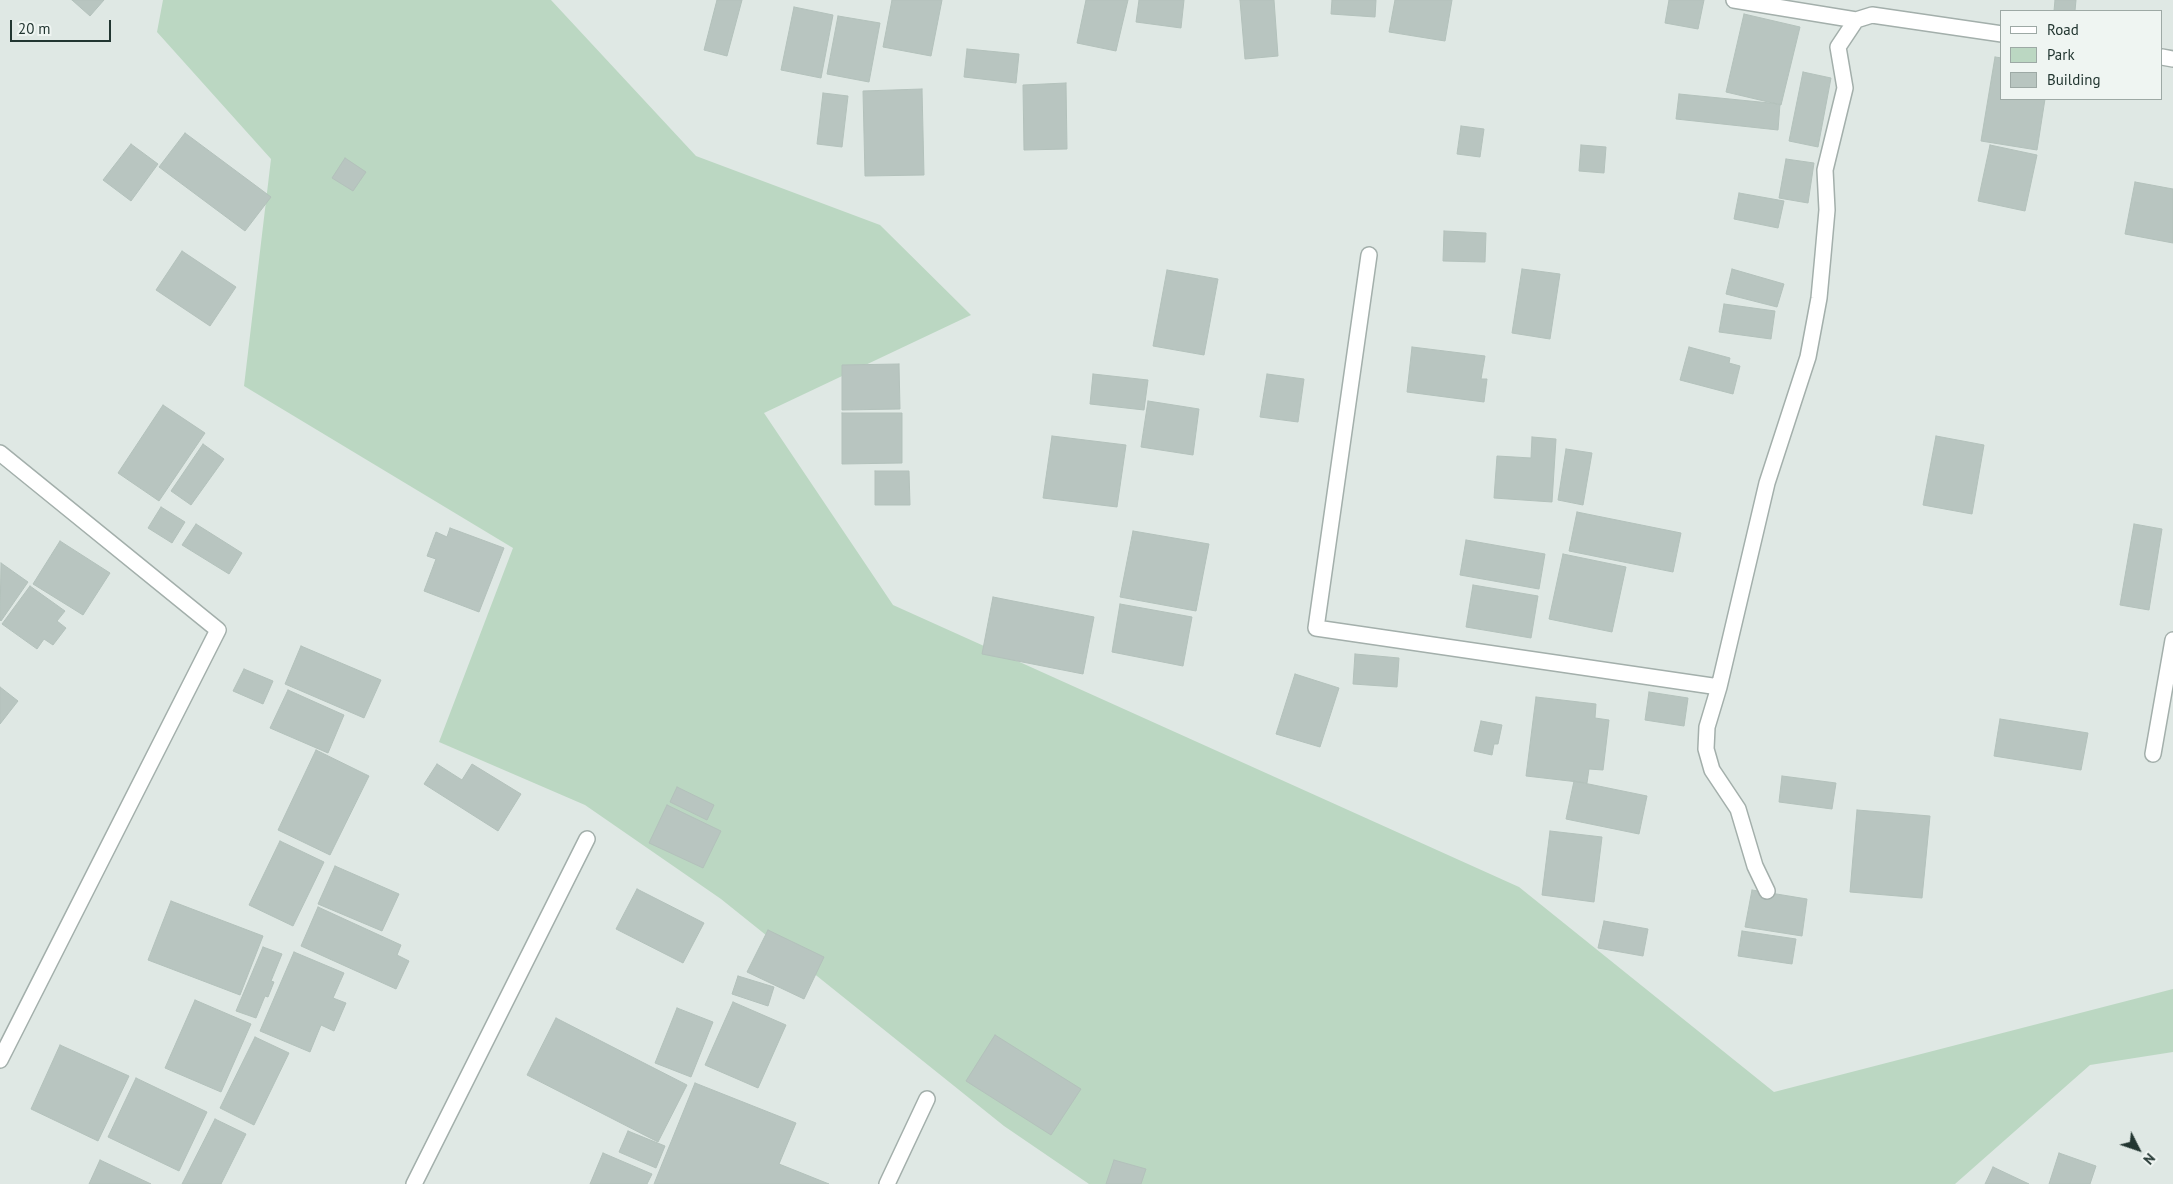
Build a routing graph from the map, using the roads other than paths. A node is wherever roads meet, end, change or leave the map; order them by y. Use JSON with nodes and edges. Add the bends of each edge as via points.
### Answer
{"nodes":[{"id":1,"x":1734,"y":0,"type":"edge"},
{"id":2,"x":1856,"y":20,"type":"junction"},
{"id":3,"x":2000,"y":34,"type":"edge"},
{"id":4,"x":1369,"y":255,"type":"dead end"},
{"id":5,"x":0,"y":453,"type":"edge"},
{"id":6,"x":2173,"y":640,"type":"edge"},
{"id":7,"x":1719,"y":687,"type":"junction"},
{"id":8,"x":2153,"y":754,"type":"dead end"},
{"id":9,"x":587,"y":839,"type":"dead end"},
{"id":10,"x":1768,"y":891,"type":"dead end"},
{"id":11,"x":0,"y":1060,"type":"edge"},
{"id":12,"x":927,"y":1100,"type":"dead end"},
{"id":13,"x":414,"y":1184,"type":"edge"},
{"id":14,"x":887,"y":1184,"type":"edge"}],
"edges":[{"from":1,"to":2,"type":"street"},
{"from":2,"to":3,"type":"street","via":[[1872,15]]},
{"from":2,"to":7,"type":"street","via":[[1838,47],[1845,88],[1826,170],[1827,210],[1819,298],[1808,357],[1767,483]]},
{"from":4,"to":7,"type":"street","via":[[1316,628]]},
{"from":5,"to":11,"type":"street","via":[[218,630]]},
{"from":6,"to":8,"type":"street"},
{"from":7,"to":10,"type":"street","via":[[1707,727],[1706,749],[1712,770],[1738,809],[1755,866]]},
{"from":9,"to":13,"type":"street"},
{"from":12,"to":14,"type":"street"}]}
